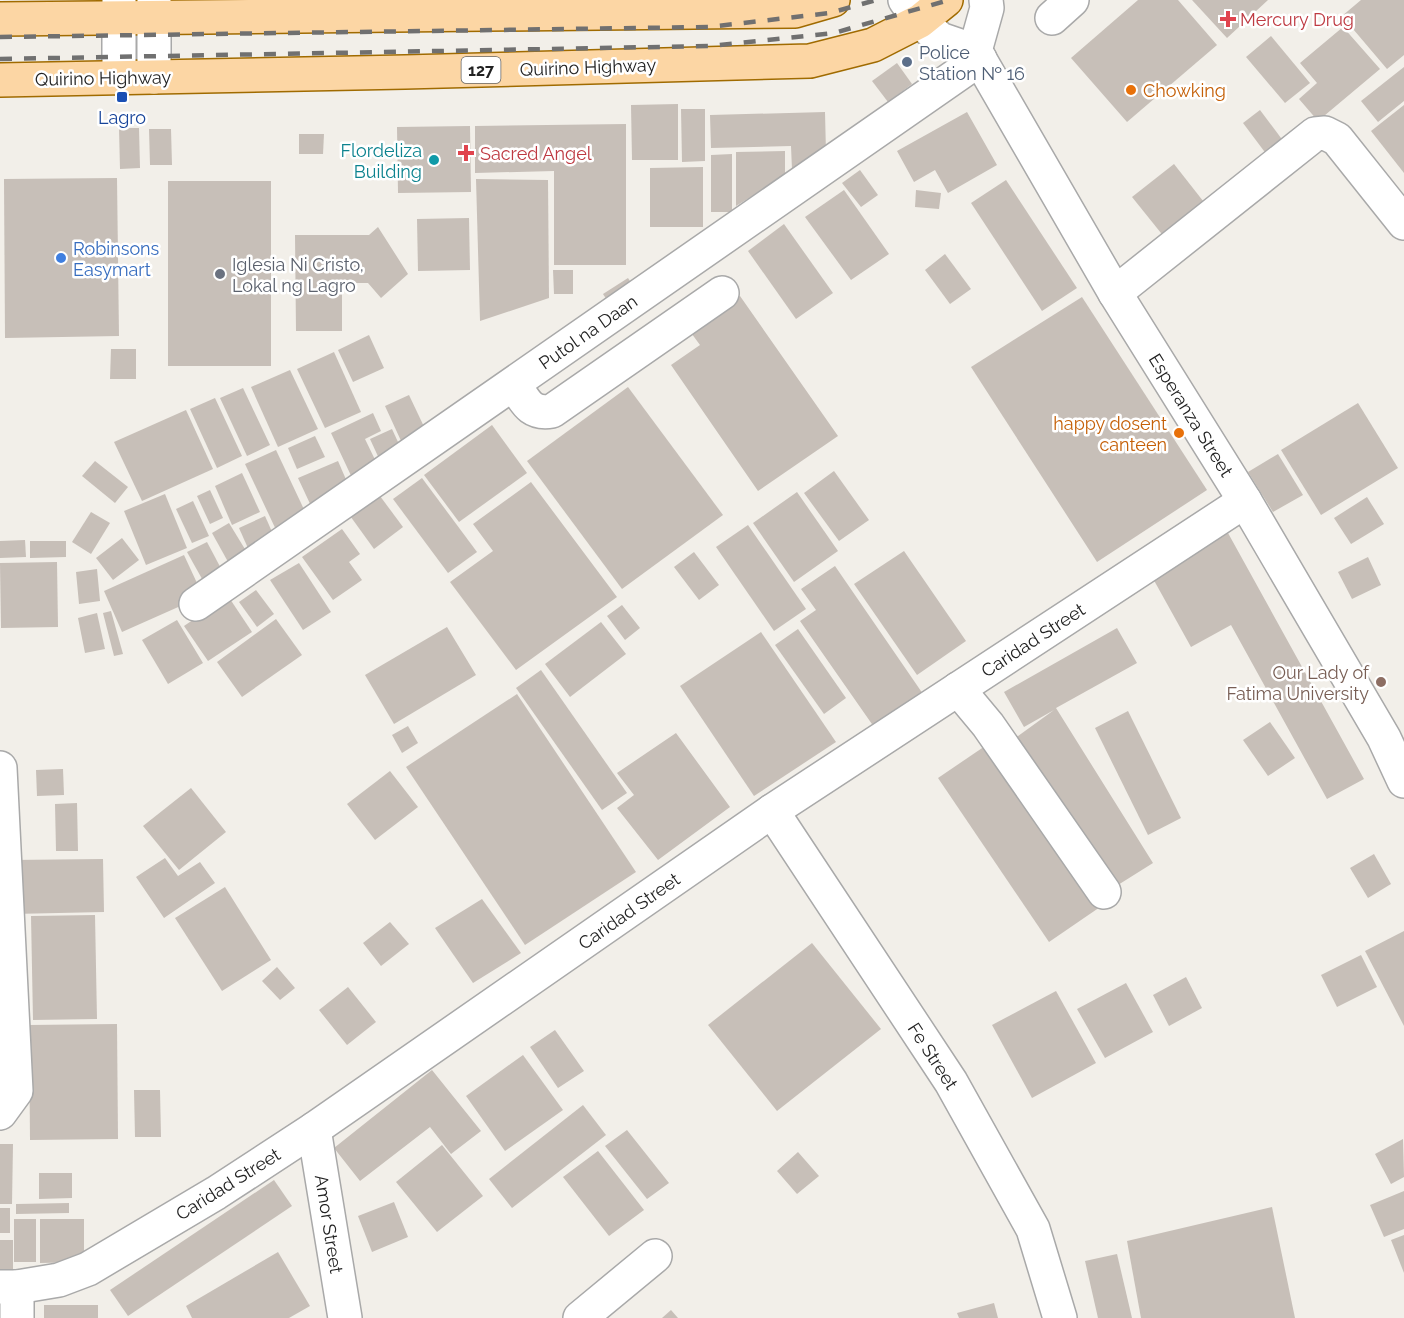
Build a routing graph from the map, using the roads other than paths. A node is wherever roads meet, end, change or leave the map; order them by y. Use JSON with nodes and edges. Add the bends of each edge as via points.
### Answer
{"nodes":[{"id":1,"x":833,"y":0,"type":"edge"},
{"id":2,"x":946,"y":0,"type":"edge"},
{"id":3,"x":986,"y":0,"type":"edge"},
{"id":4,"x":119,"y":9,"type":"edge"},
{"id":5,"x":153,"y":9,"type":"edge"},
{"id":6,"x":912,"y":11,"type":"edge"},
{"id":7,"x":0,"y":19,"type":"edge"},
{"id":8,"x":978,"y":55,"type":"junction"},
{"id":9,"x":154,"y":77,"type":"junction"},
{"id":10,"x":119,"y":78,"type":"junction"},
{"id":11,"x":0,"y":80,"type":"edge"},
{"id":12,"x":1404,"y":223,"type":"edge"},
{"id":13,"x":722,"y":293,"type":"dead end"},
{"id":14,"x":1115,"y":293,"type":"junction"},
{"id":15,"x":514,"y":384,"type":"junction"},
{"id":16,"x":1245,"y":501,"type":"junction"},
{"id":17,"x":196,"y":604,"type":"dead end"},
{"id":18,"x":958,"y":689,"type":"junction"},
{"id":19,"x":0,"y":768,"type":"edge"},
{"id":20,"x":1404,"y":781,"type":"edge"},
{"id":21,"x":772,"y":811,"type":"junction"},
{"id":22,"x":1104,"y":892,"type":"dead end"},
{"id":23,"x":0,"y":1113,"type":"edge"},
{"id":24,"x":314,"y":1129,"type":"junction"},
{"id":25,"x":655,"y":1256,"type":"dead end"},
{"id":26,"x":11,"y":1298,"type":"edge"},
{"id":27,"x":345,"y":1318,"type":"edge"},
{"id":28,"x":580,"y":1318,"type":"edge"},
{"id":29,"x":1060,"y":1318,"type":"edge"}],
"edges":[{"from":1,"to":5,"type":"main road","via":[[795,11]]},
{"from":2,"to":6,"type":"main road","name":"Quirino Highway","number":"127"},
{"from":3,"to":8,"type":"street"},
{"from":4,"to":5,"type":"main road"},
{"from":4,"to":7,"type":"main road"},
{"from":4,"to":10,"type":"street"},
{"from":5,"to":9,"type":"street"},
{"from":6,"to":8,"type":"street","via":[[940,39]]},
{"from":6,"to":9,"type":"main road","name":"Quirino Highway","number":"127","via":[[873,45],[810,61]]},
{"from":8,"to":14,"type":"street","name":"Esperanza Street"},
{"from":8,"to":15,"type":"street","name":"Putol na Daan"},
{"from":9,"to":10,"type":"main road","name":"Quirino Highway","number":"127"},
{"from":10,"to":11,"type":"main road","name":"Quirino Highway","number":"127"},
{"from":12,"to":14,"type":"street","via":[[1337,139],[1325,133],[1315,134]]},
{"from":13,"to":15,"type":"street","via":[[552,411],[531,409]]},
{"from":14,"to":16,"type":"street","name":"Esperanza Street"},
{"from":15,"to":17,"type":"street","name":"Putol na Daan"},
{"from":16,"to":18,"type":"street","name":"Caridad Street"},
{"from":16,"to":20,"type":"street","name":"Esperanza Street","via":[[1384,738]]},
{"from":18,"to":21,"type":"street","name":"Caridad Street"},
{"from":18,"to":22,"type":"street","via":[[988,725]]},
{"from":19,"to":23,"type":"street","via":[[16,1091]]},
{"from":21,"to":24,"type":"street","name":"Caridad Street"},
{"from":21,"to":29,"type":"street","name":"Fe Street","via":[[951,1082],[1033,1228]]},
{"from":24,"to":26,"type":"street","name":"Caridad Street","via":[[88,1269]]},
{"from":24,"to":27,"type":"street","name":"Amor Street"},
{"from":25,"to":28,"type":"street"}]}
